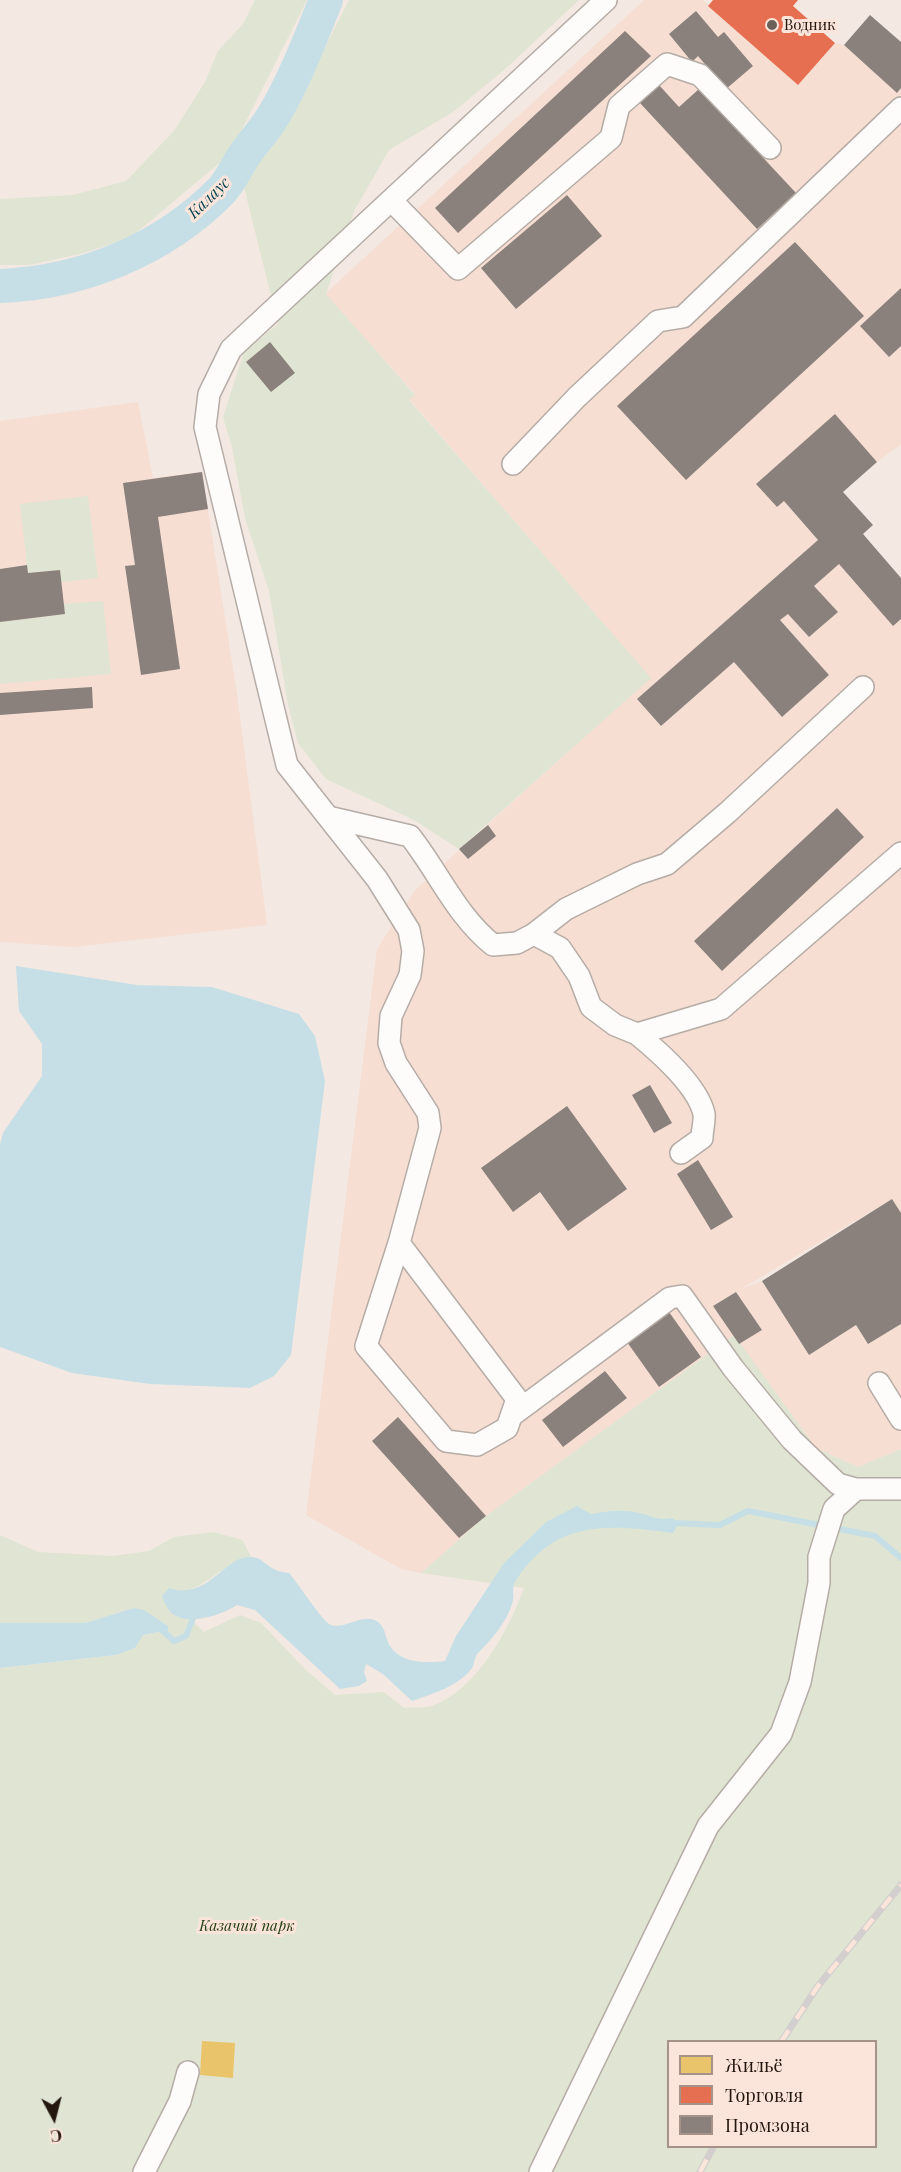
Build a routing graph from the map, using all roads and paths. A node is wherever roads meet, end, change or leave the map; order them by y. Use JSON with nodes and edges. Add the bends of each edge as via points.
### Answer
{"nodes":[{"id":1,"x":606,"y":0,"type":"edge"},
{"id":2,"x":901,"y":108,"type":"edge"},
{"id":3,"x":770,"y":148,"type":"dead end"},
{"id":4,"x":391,"y":200,"type":"junction"},
{"id":5,"x":513,"y":464,"type":"dead end"},
{"id":6,"x":862,"y":687,"type":"dead end"},
{"id":7,"x":328,"y":817,"type":"junction"},
{"id":8,"x":901,"y":853,"type":"edge"},
{"id":9,"x":534,"y":934,"type":"junction"},
{"id":10,"x":637,"y":1034,"type":"junction"},
{"id":11,"x":681,"y":1153,"type":"dead end"},
{"id":12,"x":399,"y":1243,"type":"junction"},
{"id":13,"x":879,"y":1383,"type":"dead end"},
{"id":14,"x":511,"y":1416,"type":"junction"},
{"id":15,"x":901,"y":1419,"type":"edge"},
{"id":16,"x":856,"y":1489,"type":"junction"},
{"id":17,"x":901,"y":1489,"type":"edge"},
{"id":18,"x":189,"y":2072,"type":"dead end"},
{"id":19,"x":144,"y":2172,"type":"edge"},
{"id":20,"x":540,"y":2172,"type":"edge"}],
"edges":[{"from":1,"to":4,"type":"street"},
{"from":2,"to":5,"type":"street","via":[[683,318],[658,321]]},
{"from":3,"to":4,"type":"street","via":[[700,75],[667,64],[619,106],[611,138],[458,269]]},
{"from":4,"to":7,"type":"street","via":[[231,349],[209,394],[205,427],[287,765]]},
{"from":6,"to":9,"type":"street","via":[[668,864],[637,874],[566,909]]},
{"from":7,"to":9,"type":"street","via":[[410,836],[457,908],[493,945],[517,943]]},
{"from":7,"to":12,"type":"street","via":[[400,914],[409,930],[413,951],[410,975],[391,1016],[389,1043],[396,1063],[428,1113],[430,1128]]},
{"from":8,"to":10,"type":"street","via":[[721,1009]]},
{"from":9,"to":10,"type":"street","via":[[560,948],[579,976],[591,1007],[615,1025]]},
{"from":10,"to":11,"type":"street","via":[[667,1058],[704,1114],[702,1138]]},
{"from":12,"to":14,"type":"street","via":[[517,1399]]},
{"from":12,"to":14,"type":"street","via":[[366,1346],[446,1441],[477,1445],[507,1428]]},
{"from":13,"to":15,"type":"street"},
{"from":14,"to":16,"type":"street","via":[[670,1298],[682,1296],[799,1448],[838,1484]]},
{"from":16,"to":17,"type":"street"},
{"from":16,"to":20,"type":"street","via":[[834,1509],[819,1557],[819,1583],[800,1682],[781,1734],[708,1826]]},
{"from":18,"to":19,"type":"street","via":[[180,2101]]}]}
